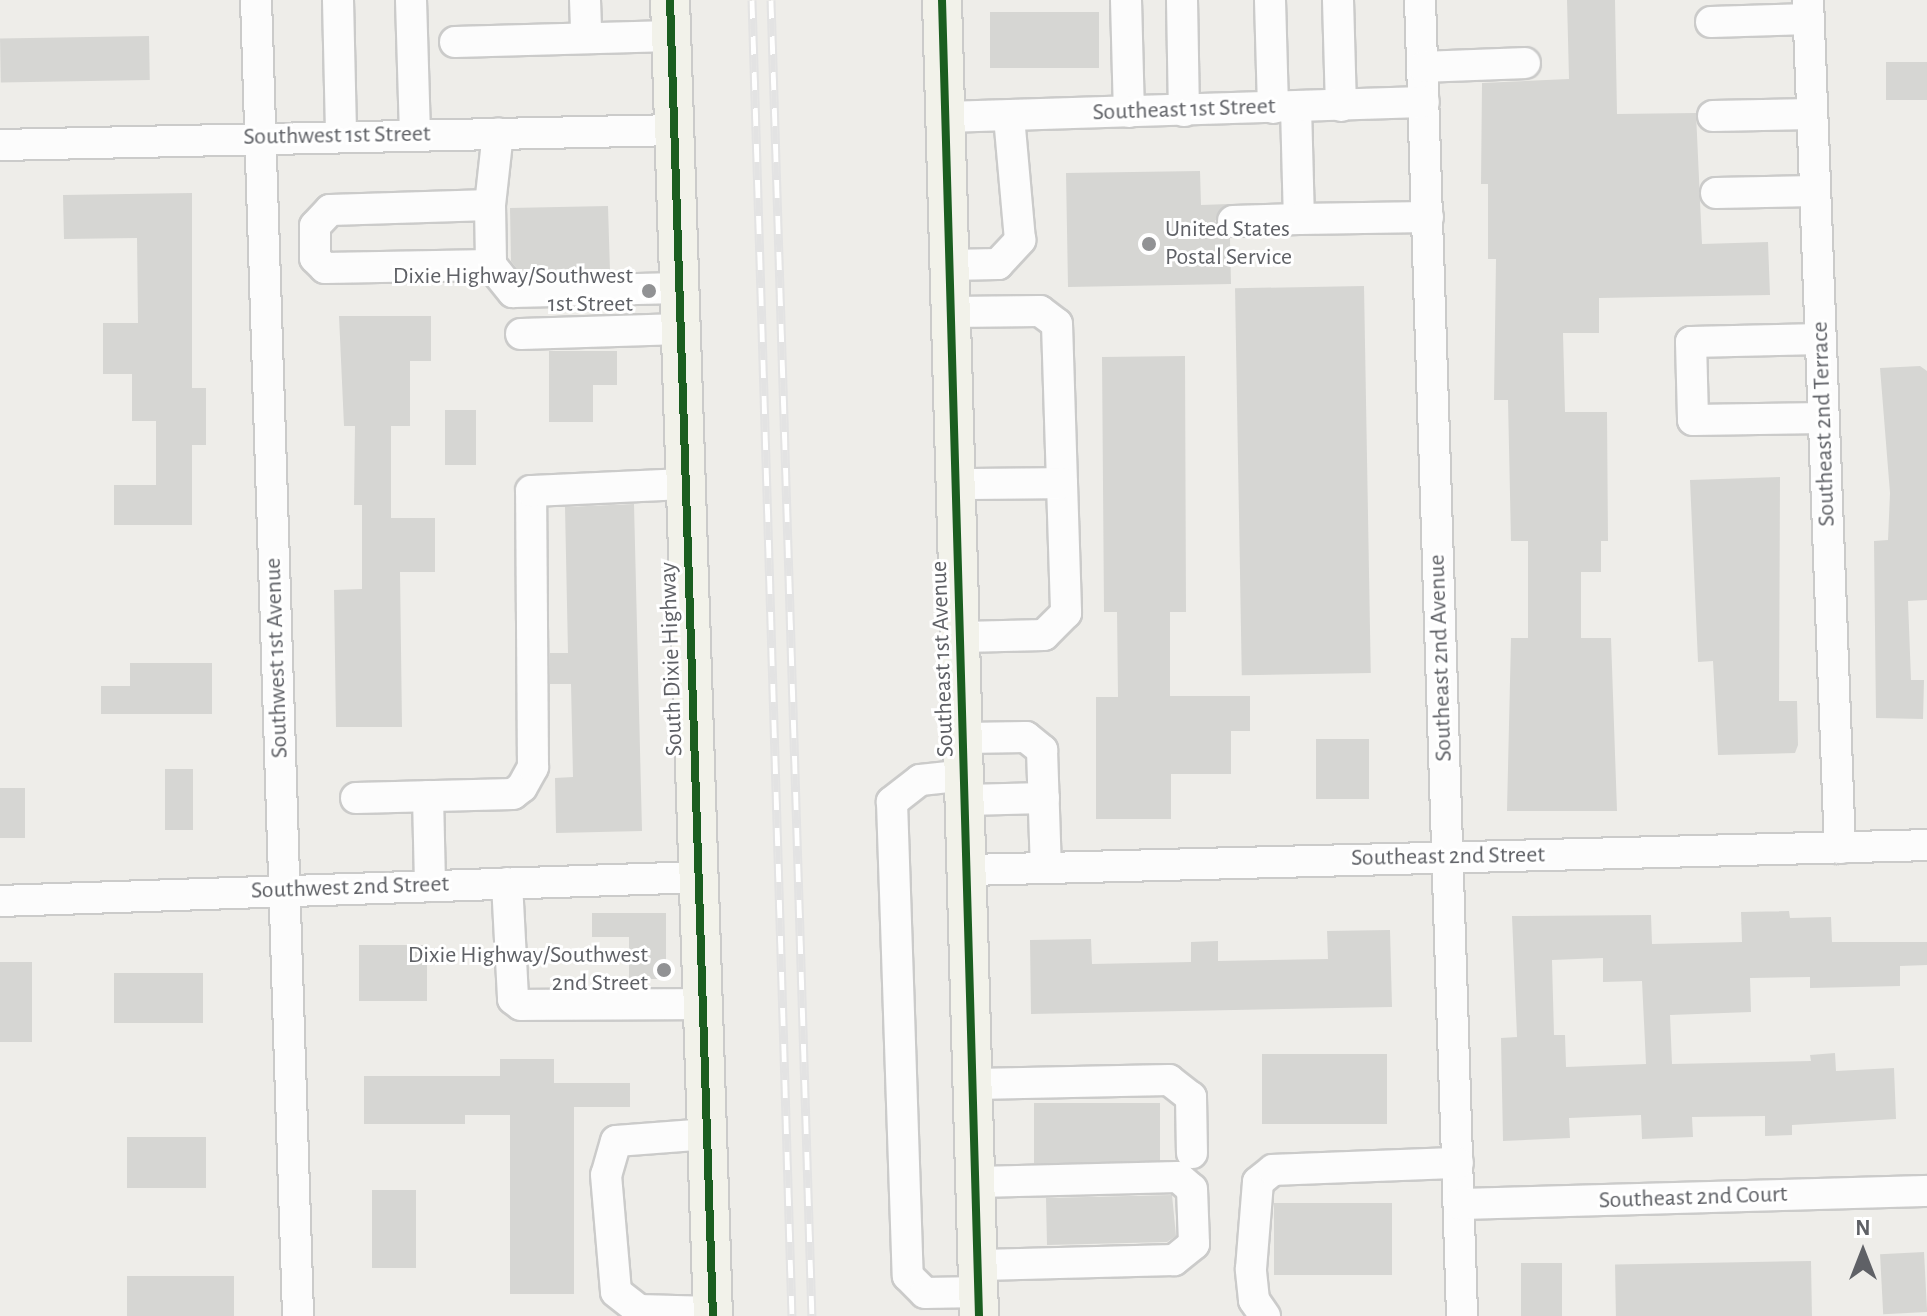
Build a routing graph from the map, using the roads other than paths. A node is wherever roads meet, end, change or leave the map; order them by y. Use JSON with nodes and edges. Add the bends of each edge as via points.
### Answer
{"nodes":[{"id":1,"x":256,"y":0,"type":"edge"},
{"id":2,"x":338,"y":0,"type":"edge"},
{"id":3,"x":411,"y":0,"type":"edge"},
{"id":4,"x":585,"y":0,"type":"edge"},
{"id":5,"x":942,"y":0,"type":"edge"},
{"id":6,"x":1126,"y":0,"type":"edge"},
{"id":7,"x":1182,"y":0,"type":"edge"},
{"id":8,"x":1270,"y":0,"type":"edge"},
{"id":9,"x":1338,"y":0,"type":"edge"},
{"id":10,"x":1420,"y":0,"type":"edge"},
{"id":11,"x":1808,"y":10,"type":"edge"},
{"id":12,"x":670,"y":18,"type":"edge"},
{"id":13,"x":1711,"y":22,"type":"dead end"},
{"id":14,"x":586,"y":38,"type":"junction"},
{"id":15,"x":455,"y":42,"type":"dead end"},
{"id":16,"x":1525,"y":63,"type":"dead end"},
{"id":17,"x":1423,"y":67,"type":"junction"},
{"id":18,"x":1424,"y":102,"type":"junction"},
{"id":19,"x":1341,"y":106,"type":"junction"},
{"id":20,"x":1284,"y":107,"type":"junction"},
{"id":21,"x":1184,"y":111,"type":"junction"},
{"id":22,"x":1129,"y":112,"type":"junction"},
{"id":23,"x":1812,"y":114,"type":"junction"},
{"id":24,"x":1009,"y":116,"type":"junction"},
{"id":25,"x":1713,"y":116,"type":"dead end"},
{"id":26,"x":945,"y":117,"type":"junction"},
{"id":27,"x":674,"y":130,"type":"junction"},
{"id":28,"x":498,"y":133,"type":"junction"},
{"id":29,"x":415,"y":134,"type":"junction"},
{"id":30,"x":341,"y":136,"type":"junction"},
{"id":31,"x":262,"y":137,"type":"junction"},
{"id":32,"x":0,"y":145,"type":"edge"},
{"id":33,"x":1815,"y":191,"type":"junction"},
{"id":34,"x":1716,"y":193,"type":"dead end"},
{"id":35,"x":490,"y":205,"type":"junction"},
{"id":36,"x":1428,"y":217,"type":"junction"},
{"id":37,"x":1299,"y":219,"type":"junction"},
{"id":38,"x":1233,"y":221,"type":"dead end"},
{"id":39,"x":491,"y":265,"type":"junction"},
{"id":40,"x":950,"y":265,"type":"junction"},
{"id":41,"x":679,"y":288,"type":"junction"},
{"id":42,"x":952,"y":312,"type":"junction"},
{"id":43,"x":681,"y":329,"type":"junction"},
{"id":44,"x":521,"y":334,"type":"dead end"},
{"id":45,"x":1821,"y":339,"type":"junction"},
{"id":46,"x":1824,"y":418,"type":"junction"},
{"id":47,"x":1062,"y":483,"type":"junction"},
{"id":48,"x":686,"y":484,"type":"junction"},
{"id":49,"x":957,"y":484,"type":"junction"},
{"id":50,"x":963,"y":637,"type":"junction"},
{"id":51,"x":965,"y":738,"type":"junction"},
{"id":52,"x":967,"y":788,"type":"junction"},
{"id":53,"x":428,"y":796,"type":"junction"},
{"id":54,"x":356,"y":798,"type":"dead end"},
{"id":55,"x":1044,"y":798,"type":"junction"},
{"id":56,"x":1927,"y":845,"type":"edge"},
{"id":57,"x":1840,"y":848,"type":"junction"},
{"id":58,"x":1447,"y":857,"type":"junction"},
{"id":59,"x":1046,"y":868,"type":"junction"},
{"id":60,"x":969,"y":870,"type":"junction"},
{"id":61,"x":700,"y":877,"type":"junction"},
{"id":62,"x":507,"y":883,"type":"junction"},
{"id":63,"x":430,"y":886,"type":"junction"},
{"id":64,"x":283,"y":890,"type":"junction"},
{"id":65,"x":0,"y":901,"type":"edge"},
{"id":66,"x":705,"y":1004,"type":"junction"},
{"id":67,"x":975,"y":1084,"type":"junction"},
{"id":68,"x":708,"y":1134,"type":"junction"},
{"id":69,"x":1192,"y":1153,"type":"dead end"},
{"id":70,"x":1458,"y":1163,"type":"junction"},
{"id":71,"x":978,"y":1182,"type":"junction"},
{"id":72,"x":1927,"y":1191,"type":"edge"},
{"id":73,"x":1459,"y":1204,"type":"junction"},
{"id":74,"x":981,"y":1291,"type":"edge"},
{"id":75,"x":713,"y":1314,"type":"edge"},
{"id":76,"x":298,"y":1316,"type":"edge"},
{"id":77,"x":1265,"y":1316,"type":"edge"},
{"id":78,"x":1462,"y":1316,"type":"edge"}],
"edges":[{"from":1,"to":31,"type":"street","name":"Southwest 1st Avenue"},
{"from":2,"to":30,"type":"street"},
{"from":3,"to":29,"type":"street"},
{"from":4,"to":14,"type":"street"},
{"from":5,"to":26,"type":"main road","name":"Southeast 1st Avenue"},
{"from":6,"to":22,"type":"street"},
{"from":7,"to":21,"type":"street"},
{"from":8,"to":20,"type":"street"},
{"from":9,"to":19,"type":"street"},
{"from":10,"to":17,"type":"street","name":"Southeast 2nd Avenue"},
{"from":11,"to":13,"type":"street"},
{"from":11,"to":23,"type":"street","name":"Southeast 2nd Terrace"},
{"from":12,"to":14,"type":"street"},
{"from":12,"to":27,"type":"main road","name":"South Dixie Highway"},
{"from":14,"to":15,"type":"street"},
{"from":16,"to":17,"type":"street"},
{"from":17,"to":18,"type":"street","name":"Southeast 2nd Avenue"},
{"from":18,"to":19,"type":"street","name":"Southeast 1st Street"},
{"from":18,"to":36,"type":"street","name":"Southeast 2nd Avenue"},
{"from":19,"to":20,"type":"street","name":"Southeast 1st Street"},
{"from":20,"to":21,"type":"street","name":"Southeast 1st Street"},
{"from":20,"to":37,"type":"street"},
{"from":21,"to":22,"type":"street","name":"Southeast 1st Street"},
{"from":22,"to":24,"type":"street","name":"Southeast 1st Street"},
{"from":23,"to":25,"type":"street"},
{"from":23,"to":33,"type":"street","name":"Southeast 2nd Terrace"},
{"from":24,"to":26,"type":"street","name":"Southeast 1st Street"},
{"from":24,"to":40,"type":"street","via":[[1020,240],[998,264]]},
{"from":26,"to":40,"type":"main road","name":"Southeast 1st Avenue"},
{"from":27,"to":28,"type":"street","name":"Southwest 1st Street"},
{"from":27,"to":41,"type":"main road","name":"South Dixie Highway"},
{"from":28,"to":29,"type":"street","name":"Southwest 1st Street"},
{"from":28,"to":35,"type":"street"},
{"from":29,"to":30,"type":"street","name":"Southwest 1st Street"},
{"from":30,"to":31,"type":"street","name":"Southwest 1st Street"},
{"from":31,"to":32,"type":"street","name":"Southwest 1st Street"},
{"from":31,"to":64,"type":"street","name":"Southwest 1st Avenue"},
{"from":33,"to":34,"type":"street"},
{"from":33,"to":45,"type":"street","name":"Southeast 2nd Terrace"},
{"from":35,"to":39,"type":"street"},
{"from":35,"to":39,"type":"street","via":[[330,210],[315,237],[315,258],[325,268]]},
{"from":36,"to":37,"type":"street"},
{"from":36,"to":58,"type":"street","name":"Southeast 2nd Avenue"},
{"from":37,"to":38,"type":"street"},
{"from":39,"to":41,"type":"street","via":[[513,292]]},
{"from":40,"to":42,"type":"main road","name":"Southeast 1st Avenue"},
{"from":41,"to":43,"type":"main road","name":"South Dixie Highway"},
{"from":42,"to":47,"type":"street","via":[[1040,311],[1057,324]]},
{"from":42,"to":49,"type":"main road","name":"Southeast 1st Avenue"},
{"from":43,"to":44,"type":"street"},
{"from":43,"to":48,"type":"main road","name":"South Dixie Highway"},
{"from":45,"to":46,"type":"street","name":"Southeast 2nd Terrace"},
{"from":45,"to":46,"type":"street","via":[[1691,342],[1693,420]]},
{"from":46,"to":57,"type":"street","name":"Southeast 2nd Terrace"},
{"from":47,"to":49,"type":"street"},
{"from":47,"to":50,"type":"street","via":[[1066,613],[1058,628],[1044,635]]},
{"from":48,"to":53,"type":"street","via":[[531,491],[533,767],[513,794]]},
{"from":48,"to":61,"type":"main road","name":"South Dixie Highway"},
{"from":49,"to":50,"type":"main road","name":"Southeast 1st Avenue"},
{"from":50,"to":51,"type":"main road","name":"Southeast 1st Avenue"},
{"from":51,"to":52,"type":"main road","name":"Southeast 1st Avenue"},
{"from":51,"to":55,"type":"street","via":[[1035,741]]},
{"from":52,"to":55,"type":"street"},
{"from":52,"to":60,"type":"main road","name":"Southeast 1st Avenue"},
{"from":52,"to":74,"type":"street","via":[[920,780],[892,802],[908,1276],[925,1293]]},
{"from":53,"to":54,"type":"street"},
{"from":53,"to":63,"type":"street"},
{"from":55,"to":59,"type":"street"},
{"from":56,"to":57,"type":"street","name":"Southeast 2nd Street"},
{"from":57,"to":58,"type":"street","name":"Southeast 2nd Street"},
{"from":58,"to":59,"type":"street","name":"Southeast 2nd Street"},
{"from":58,"to":70,"type":"street","name":"Southeast 2nd Avenue"},
{"from":59,"to":60,"type":"street","name":"Southeast 2nd Street"},
{"from":60,"to":67,"type":"main road","name":"Southeast 1st Avenue"},
{"from":61,"to":62,"type":"street","name":"Southwest 2nd Street"},
{"from":61,"to":66,"type":"main road","name":"South Dixie Highway"},
{"from":62,"to":63,"type":"street","name":"Southwest 2nd Street"},
{"from":62,"to":66,"type":"street","via":[[513,999],[521,1005]]},
{"from":63,"to":64,"type":"street","name":"Southwest 2nd Street"},
{"from":64,"to":65,"type":"street","name":"Southwest 2nd Street"},
{"from":64,"to":76,"type":"street","name":"Southwest 1st Avenue"},
{"from":66,"to":68,"type":"main road","name":"South Dixie Highway"},
{"from":67,"to":69,"type":"street","via":[[1169,1080],[1191,1097]]},
{"from":67,"to":71,"type":"main road","name":"Southeast 1st Avenue"},
{"from":68,"to":75,"type":"main road","name":"South Dixie Highway"},
{"from":68,"to":75,"type":"street","via":[[616,1141],[606,1175],[616,1292],[639,1310]]},
{"from":70,"to":73,"type":"street","name":"Southeast 2nd Avenue"},
{"from":70,"to":77,"type":"street","via":[[1273,1170],[1258,1182],[1251,1269],[1254,1300]]},
{"from":71,"to":74,"type":"main road","name":"Southeast 1st Avenue"},
{"from":71,"to":74,"type":"street","via":[[1178,1177],[1192,1189],[1194,1244],[1174,1260]]},
{"from":72,"to":73,"type":"street","name":"Southeast 2nd Court"},
{"from":73,"to":78,"type":"street","name":"Southeast 2nd Avenue"}]}
